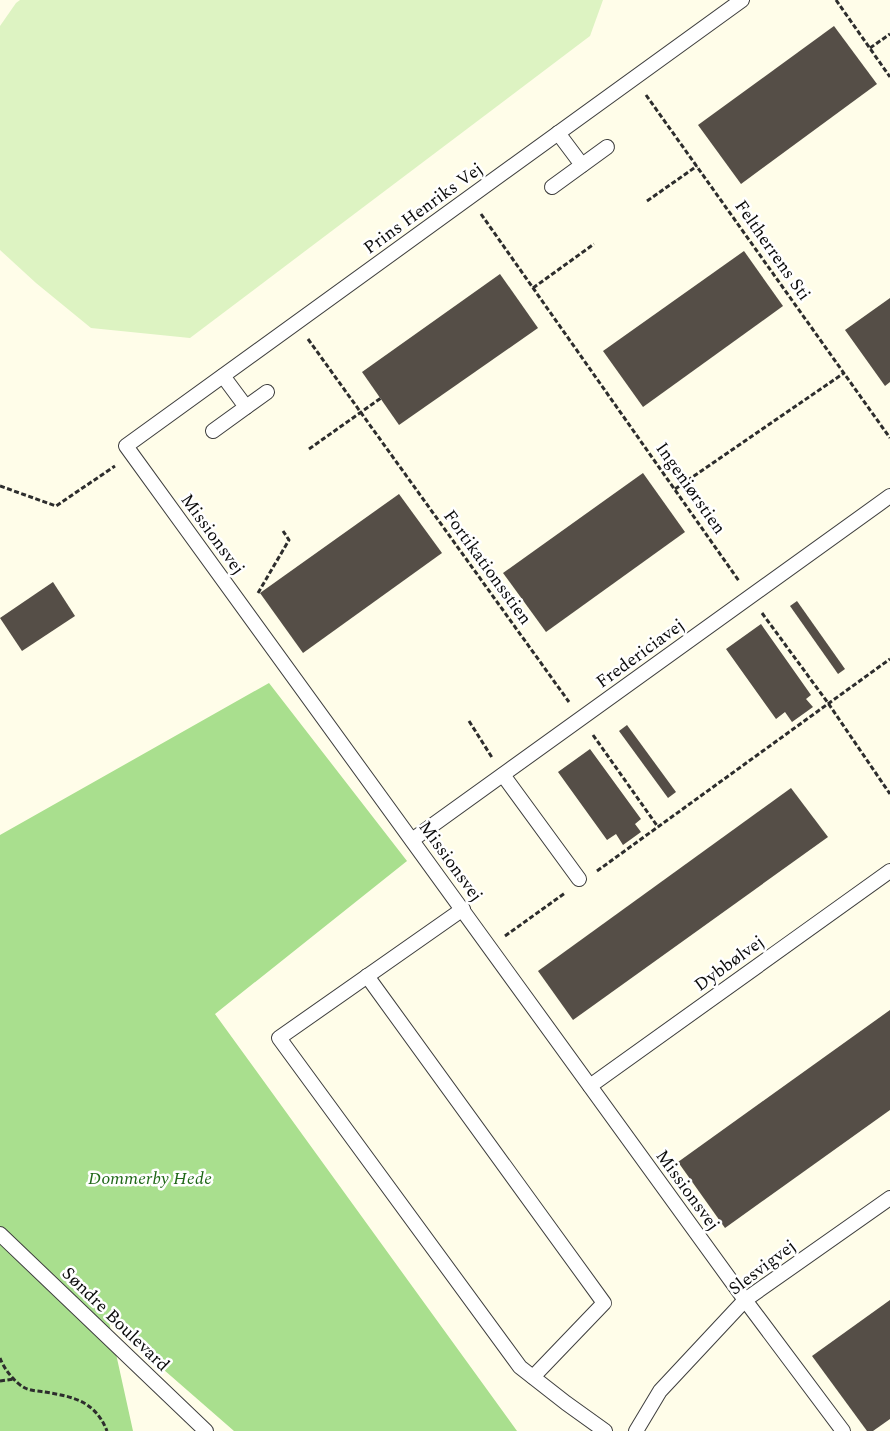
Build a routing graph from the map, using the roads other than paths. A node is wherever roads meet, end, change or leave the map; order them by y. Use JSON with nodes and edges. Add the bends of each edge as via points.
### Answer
{"nodes":[{"id":1,"x":742,"y":0,"type":"edge"},
{"id":2,"x":558,"y":133,"type":"junction"},
{"id":3,"x":607,"y":147,"type":"dead end"},
{"id":4,"x":582,"y":165,"type":"junction"},
{"id":5,"x":552,"y":187,"type":"dead end"},
{"id":6,"x":223,"y":376,"type":"junction"},
{"id":7,"x":268,"y":392,"type":"dead end"},
{"id":8,"x":246,"y":407,"type":"junction"},
{"id":9,"x":213,"y":431,"type":"dead end"},
{"id":10,"x":129,"y":450,"type":"joint"},
{"id":11,"x":890,"y":496,"type":"edge"},
{"id":12,"x":503,"y":774,"type":"junction"},
{"id":13,"x":412,"y":840,"type":"junction"},
{"id":14,"x":890,"y":871,"type":"edge"},
{"id":15,"x":579,"y":879,"type":"dead end"},
{"id":16,"x":463,"y":909,"type":"junction"},
{"id":17,"x":367,"y":976,"type":"junction"},
{"id":18,"x":590,"y":1086,"type":"junction"},
{"id":19,"x":890,"y":1198,"type":"edge"},
{"id":20,"x":0,"y":1234,"type":"edge"},
{"id":21,"x":745,"y":1300,"type":"junction"},
{"id":22,"x":534,"y":1377,"type":"junction"},
{"id":23,"x":206,"y":1431,"type":"edge"},
{"id":24,"x":605,"y":1431,"type":"edge"},
{"id":25,"x":636,"y":1431,"type":"edge"},
{"id":26,"x":843,"y":1431,"type":"edge"}],
"edges":[{"from":1,"to":2,"type":"lane","name":"Prins Henriks Vej"},
{"from":2,"to":4,"type":"lane"},
{"from":2,"to":6,"type":"lane","name":"Prins Henriks Vej"},
{"from":3,"to":4,"type":"lane"},
{"from":4,"to":5,"type":"lane"},
{"from":6,"to":8,"type":"lane"},
{"from":6,"to":10,"type":"lane","name":"Prins Henriks Vej"},
{"from":7,"to":8,"type":"lane"},
{"from":8,"to":9,"type":"lane"},
{"from":10,"to":13,"type":"lane","name":"Missionsvej"},
{"from":11,"to":12,"type":"lane","name":"Fredericiavej"},
{"from":12,"to":13,"type":"lane","name":"Fredericiavej"},
{"from":12,"to":15,"type":"lane"},
{"from":13,"to":16,"type":"lane","name":"Missionsvej"},
{"from":14,"to":18,"type":"lane","name":"Dybbølvej"},
{"from":16,"to":17,"type":"lane"},
{"from":16,"to":18,"type":"lane","name":"Missionsvej"},
{"from":17,"to":22,"type":"lane","via":[[604,1303]]},
{"from":17,"to":22,"type":"lane","via":[[279,1038],[520,1367]]},
{"from":18,"to":21,"type":"lane","name":"Missionsvej"},
{"from":19,"to":21,"type":"lane","name":"Slesvigvej"},
{"from":20,"to":23,"type":"lane","name":"Søndre Boulevard"},
{"from":21,"to":25,"type":"lane","name":"Slesvigvej","via":[[660,1391]]},
{"from":21,"to":26,"type":"lane","name":"Missionsvej"},
{"from":22,"to":24,"type":"lane"}]}
